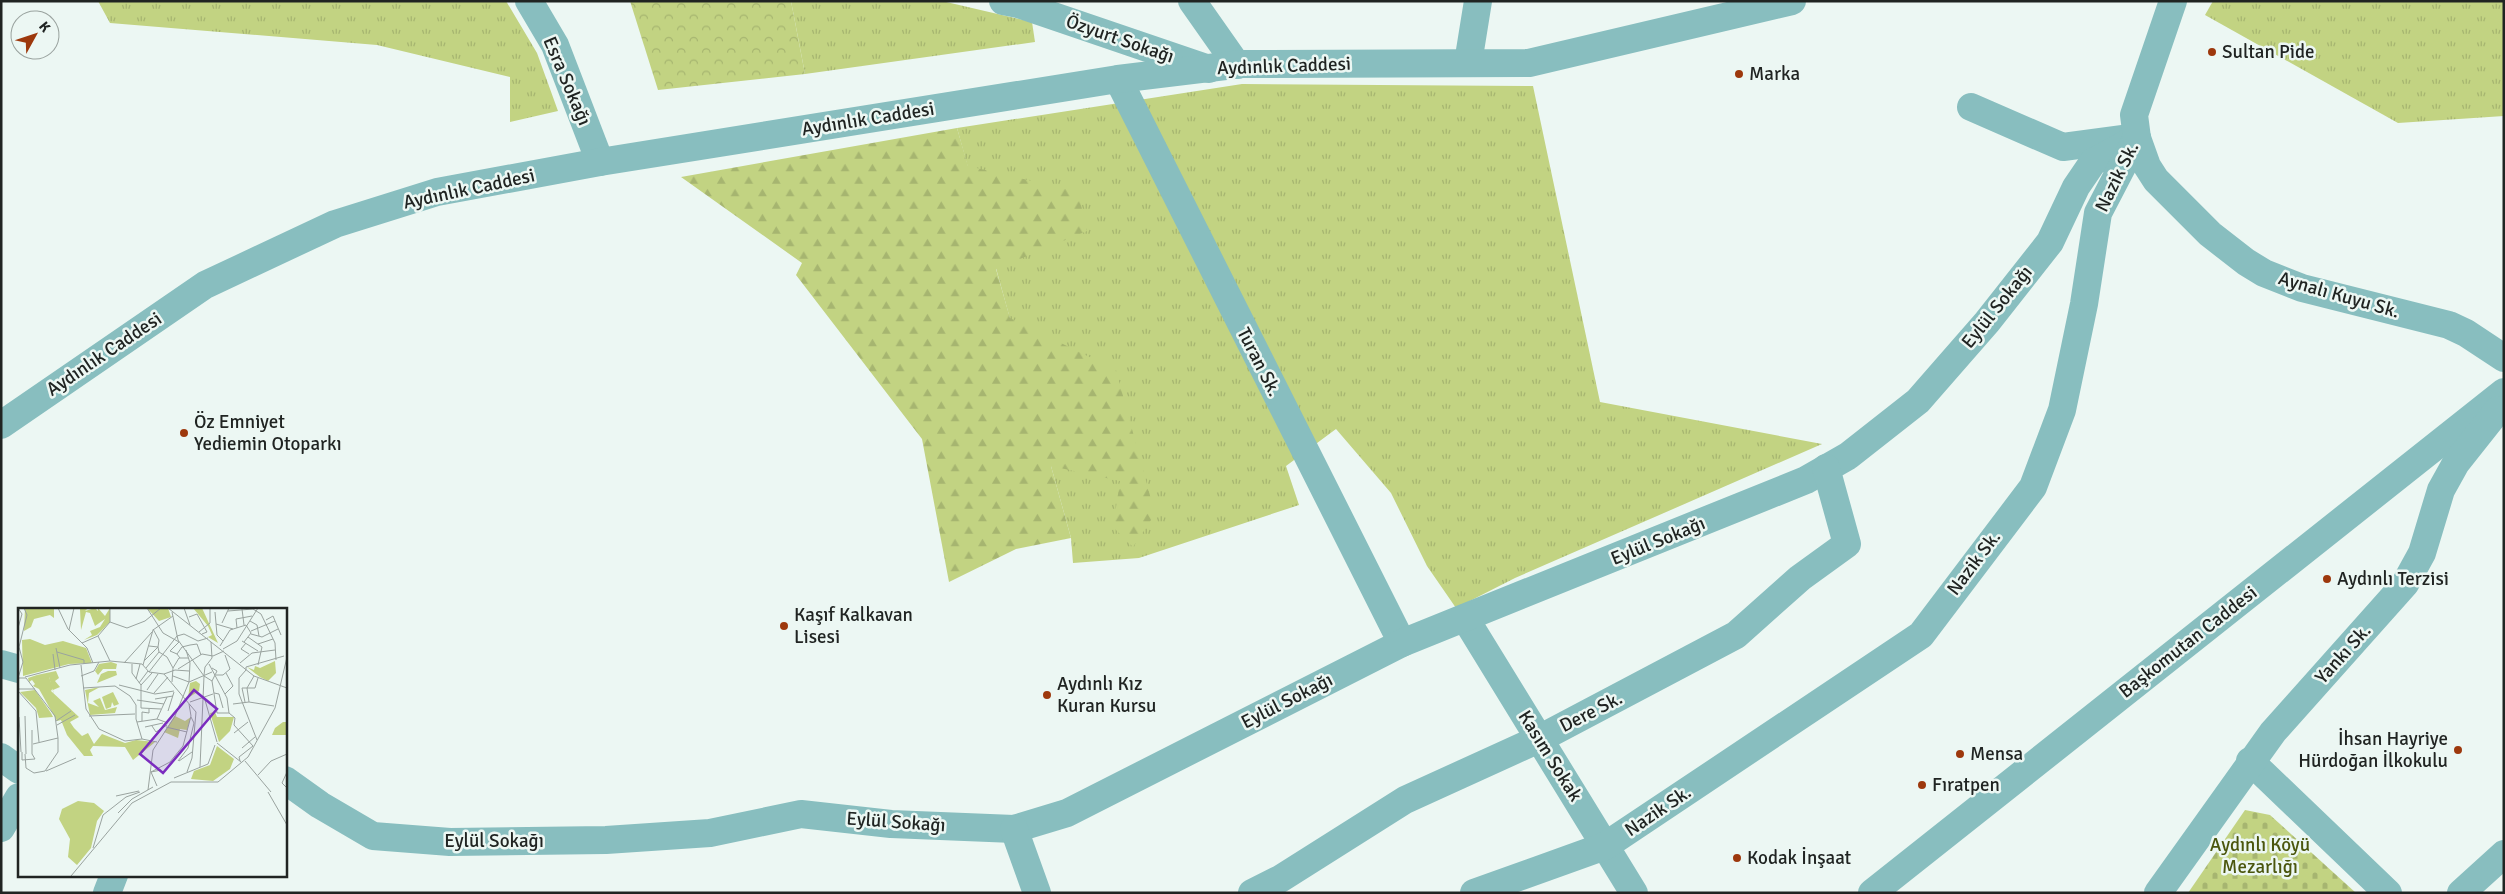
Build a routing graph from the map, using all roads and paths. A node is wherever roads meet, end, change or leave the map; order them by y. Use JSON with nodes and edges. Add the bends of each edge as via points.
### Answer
{"nodes":[{"id":1,"x":529,"y":1,"type":"edge"},
{"id":2,"x":1002,"y":1,"type":"edge"},
{"id":3,"x":1192,"y":1,"type":"edge"},
{"id":4,"x":1478,"y":1,"type":"edge"},
{"id":5,"x":1792,"y":1,"type":"edge"},
{"id":6,"x":2173,"y":1,"type":"edge"},
{"id":7,"x":1468,"y":63,"type":"junction"},
{"id":8,"x":1237,"y":65,"type":"junction"},
{"id":9,"x":1209,"y":69,"type":"junction"},
{"id":10,"x":1118,"y":79,"type":"junction"},
{"id":11,"x":1971,"y":107,"type":"dead end"},
{"id":12,"x":2137,"y":138,"type":"junction"},
{"id":13,"x":600,"y":162,"type":"junction"},
{"id":14,"x":2504,"y":358,"type":"edge"},
{"id":15,"x":2504,"y":392,"type":"edge"},
{"id":16,"x":2504,"y":402,"type":"edge"},
{"id":17,"x":1,"y":425,"type":"edge"},
{"id":18,"x":1826,"y":468,"type":"junction"},
{"id":19,"x":1465,"y":618,"type":"junction"},
{"id":20,"x":1402,"y":643,"type":"junction"},
{"id":21,"x":1,"y":664,"type":"edge"},
{"id":22,"x":18,"y":669,"type":"edge"},
{"id":23,"x":1539,"y":739,"type":"junction"},
{"id":24,"x":1,"y":757,"type":"edge"},
{"id":25,"x":2250,"y":760,"type":"junction"},
{"id":26,"x":18,"y":769,"type":"edge"},
{"id":27,"x":286,"y":781,"type":"edge"},
{"id":28,"x":18,"y":799,"type":"edge"},
{"id":29,"x":1,"y":828,"type":"edge"},
{"id":30,"x":1014,"y":829,"type":"junction"},
{"id":31,"x":1605,"y":846,"type":"junction"},
{"id":32,"x":2499,"y":867,"type":"edge"},
{"id":33,"x":114,"y":876,"type":"edge"},
{"id":34,"x":107,"y":893,"type":"edge"},
{"id":35,"x":1037,"y":893,"type":"edge"},
{"id":36,"x":1252,"y":893,"type":"edge"},
{"id":37,"x":1474,"y":893,"type":"edge"},
{"id":38,"x":1634,"y":893,"type":"edge"},
{"id":39,"x":1872,"y":893,"type":"edge"},
{"id":40,"x":2158,"y":893,"type":"edge"},
{"id":41,"x":2388,"y":893,"type":"edge"},
{"id":42,"x":2461,"y":893,"type":"edge"}],
"edges":[{"from":1,"to":13,"type":"street","name":"Esra Sokağı","via":[[555,46]]},
{"from":2,"to":9,"type":"street","name":"Özyurt Sokağı"},
{"from":3,"to":8,"type":"street"},
{"from":4,"to":7,"type":"street"},
{"from":5,"to":7,"type":"street","name":"Aydınlık Caddesi","via":[[1529,63]]},
{"from":6,"to":12,"type":"street","name":"Nazik Sk.","via":[[2136,105]]},
{"from":7,"to":8,"type":"street","name":"Aydınlık Caddesi"},
{"from":8,"to":9,"type":"street","name":"Aydınlık Caddesi"},
{"from":9,"to":10,"type":"street","name":"Aydınlık Caddesi"},
{"from":10,"to":13,"type":"street","name":"Aydınlık Caddesi"},
{"from":10,"to":20,"type":"street","name":"Turan Sk."},
{"from":11,"to":12,"type":"street","via":[[2063,147]]},
{"from":12,"to":14,"type":"street","name":"Aynalı Kuyu Sk.","via":[[2156,180],[2210,234],[2246,262],[2283,282],[2302,288],[2449,325]]},
{"from":12,"to":18,"type":"street","name":"Eylül Sokağı","via":[[2093,162],[2076,187],[2050,242],[1987,322],[1918,401],[1848,456]]},
{"from":12,"to":31,"type":"street","name":"Nazik Sk.","via":[[2098,212],[2084,304],[2062,410],[2033,486],[1921,635]]},
{"from":13,"to":17,"type":"street","name":"Aydınlık Caddesi","via":[[437,192],[336,224],[205,285]]},
{"from":15,"to":39,"type":"street","name":"Başkomutan Caddesi"},
{"from":16,"to":25,"type":"street","name":"Yankı Sk.","via":[[2456,463],[2441,490],[2422,553],[2406,584]]},
{"from":18,"to":19,"type":"street","name":"Eylül Sokağı","via":[[1806,480]]},
{"from":18,"to":23,"type":"street","name":"Dere Sk.","via":[[1847,544],[1800,578],[1736,636]]},
{"from":19,"to":20,"type":"street","name":"Eylül Sokağı"},
{"from":19,"to":23,"type":"street","name":"Kasım Sokak"},
{"from":20,"to":30,"type":"street","name":"Eylül Sokağı","via":[[1067,813]]},
{"from":21,"to":22,"type":"street"},
{"from":23,"to":31,"type":"street","name":"Kasım Sokak"},
{"from":23,"to":36,"type":"street","name":"Dere Sk.","via":[[1405,800]]},
{"from":24,"to":26,"type":"street"},
{"from":25,"to":40,"type":"street","name":"Yankı Sk."},
{"from":25,"to":41,"type":"street"},
{"from":27,"to":30,"type":"street","name":"Eylül Sokağı","via":[[373,836],[450,842],[606,840],[710,833],[801,814],[891,824]]},
{"from":28,"to":29,"type":"street"},
{"from":30,"to":35,"type":"street"},
{"from":31,"to":37,"type":"street","name":"Nazik Sk."},
{"from":31,"to":38,"type":"street","name":"Kasım Sokak"},
{"from":32,"to":42,"type":"street"},
{"from":33,"to":34,"type":"street"}]}
